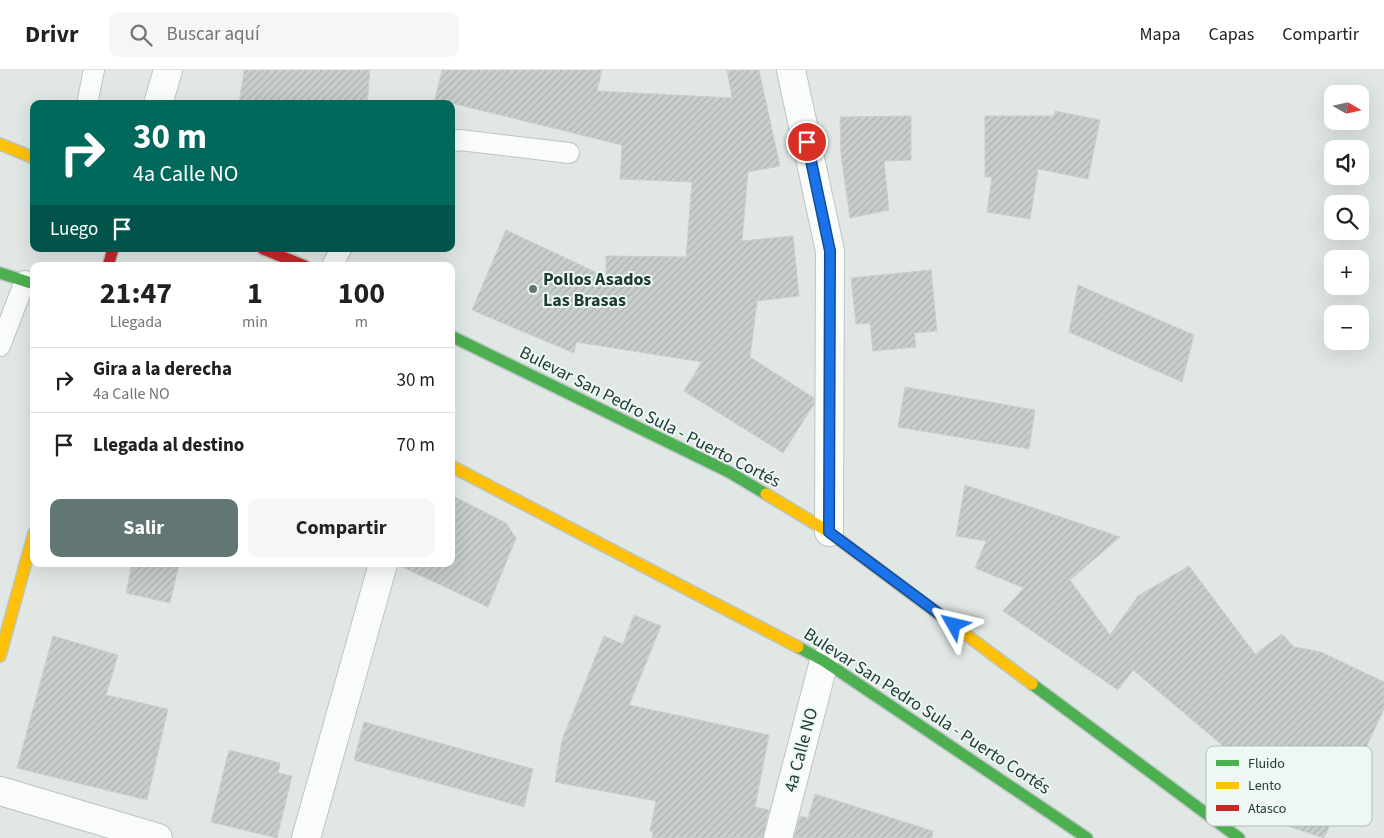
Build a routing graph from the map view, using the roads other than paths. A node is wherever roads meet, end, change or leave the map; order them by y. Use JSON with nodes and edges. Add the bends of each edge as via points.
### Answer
{"nodes":[{"id":1,"x":94,"y":70,"type":"edge"},
{"id":2,"x":168,"y":70,"type":"edge"},
{"id":3,"x":791,"y":70,"type":"edge"},
{"id":4,"x":88,"y":100,"type":"edge"},
{"id":5,"x":159,"y":100,"type":"edge"},
{"id":6,"x":455,"y":141,"type":"edge"},
{"id":7,"x":0,"y":144,"type":"edge"},
{"id":8,"x":569,"y":153,"type":"dead end"},
{"id":9,"x":30,"y":156,"type":"edge"},
{"id":10,"x":271,"y":252,"type":"edge"},
{"id":11,"x":295,"y":262,"type":"edge"},
{"id":12,"x":0,"y":273,"type":"edge"},
{"id":13,"x":30,"y":283,"type":"edge"},
{"id":14,"x":455,"y":338,"type":"edge"},
{"id":15,"x":0,"y":346,"type":"edge"},
{"id":16,"x":455,"y":468,"type":"edge"},
{"id":17,"x":829,"y":532,"type":"junction"},
{"id":18,"x":30,"y":547,"type":"edge"},
{"id":19,"x":382,"y":567,"type":"edge"},
{"id":20,"x":0,"y":656,"type":"edge"},
{"id":21,"x":824,"y":661,"type":"junction"},
{"id":22,"x":0,"y":791,"type":"edge"},
{"id":23,"x":1206,"y":813,"type":"edge"},
{"id":24,"x":1223,"y":826,"type":"edge"},
{"id":25,"x":158,"y":838,"type":"edge"},
{"id":26,"x":306,"y":838,"type":"edge"},
{"id":27,"x":778,"y":838,"type":"edge"},
{"id":28,"x":1087,"y":838,"type":"edge"},
{"id":29,"x":1239,"y":838,"type":"edge"}],
"edges":[{"from":1,"to":4,"type":"lane"},
{"from":2,"to":5,"type":"street"},
{"from":3,"to":17,"type":"street","via":[[830,251]]},
{"from":6,"to":8,"type":"lane"},
{"from":7,"to":9,"type":"main road"},
{"from":10,"to":11,"type":"main road"},
{"from":12,"to":13,"type":"main road"},
{"from":13,"to":15,"type":"lane"},
{"from":14,"to":17,"type":"main road","name":"Bulevar San Pedro Sula - Puerto Cortés","via":[[729,472]]},
{"from":16,"to":21,"type":"main road","name":"Bulevar San Pedro Sula - Puerto Cortés"},
{"from":17,"to":23,"type":"main road","name":"Bulevar San Pedro Sula - Puerto Cortés"},
{"from":18,"to":20,"type":"main road"},
{"from":19,"to":26,"type":"street"},
{"from":21,"to":27,"type":"street","name":"4a Calle NO"},
{"from":21,"to":28,"type":"main road","name":"Bulevar San Pedro Sula - Puerto Cortés"},
{"from":22,"to":25,"type":"street"},
{"from":24,"to":29,"type":"main road","name":"Bulevar San Pedro Sula - Puerto Cortés"}]}
